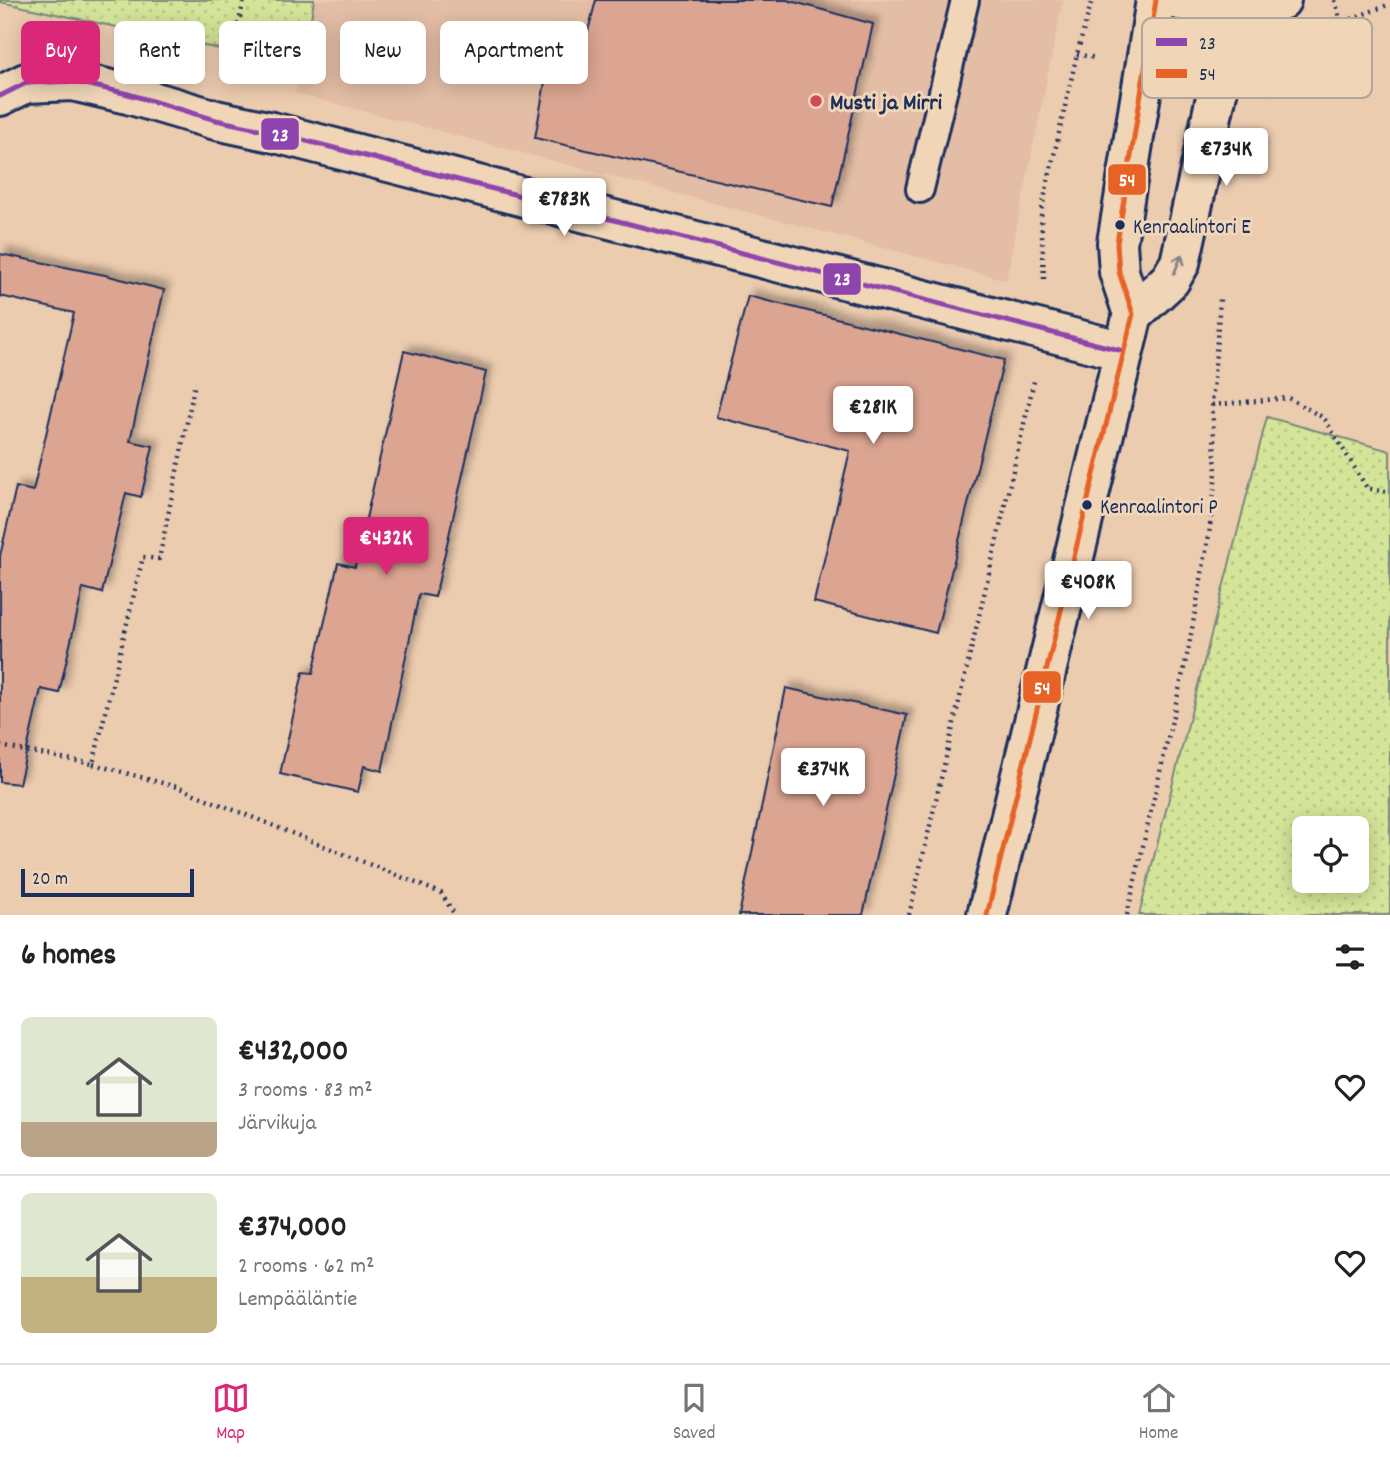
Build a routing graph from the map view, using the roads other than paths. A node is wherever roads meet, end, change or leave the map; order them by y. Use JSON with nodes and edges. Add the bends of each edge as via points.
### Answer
{"nodes":[{"id":1,"x":965,"y":0,"type":"edge"},
{"id":2,"x":1156,"y":0,"type":"edge"},
{"id":3,"x":1179,"y":0,"type":"edge"},
{"id":4,"x":1280,"y":0,"type":"edge"},
{"id":5,"x":1238,"y":6,"type":"edge"},
{"id":6,"x":1153,"y":18,"type":"edge"},
{"id":7,"x":1142,"y":87,"type":"edge"},
{"id":8,"x":0,"y":96,"type":"edge"},
{"id":9,"x":1216,"y":98,"type":"edge"},
{"id":10,"x":919,"y":189,"type":"dead end"},
{"id":11,"x":1133,"y":314,"type":"junction"},
{"id":12,"x":1123,"y":351,"type":"junction"},
{"id":13,"x":987,"y":915,"type":"edge"}],
"edges":[{"from":1,"to":10,"type":"lane"},
{"from":2,"to":6,"type":"street"},
{"from":3,"to":5,"type":"street"},
{"from":4,"to":5,"type":"street"},
{"from":7,"to":11,"type":"street","via":[[1116,258]]},
{"from":8,"to":12,"type":"street","via":[[26,83],[73,81]]},
{"from":11,"to":9,"type":"street","one_way":true,"via":[[1170,280],[1180,263]]},
{"from":11,"to":12,"type":"street"},
{"from":12,"to":13,"type":"street"}]}
